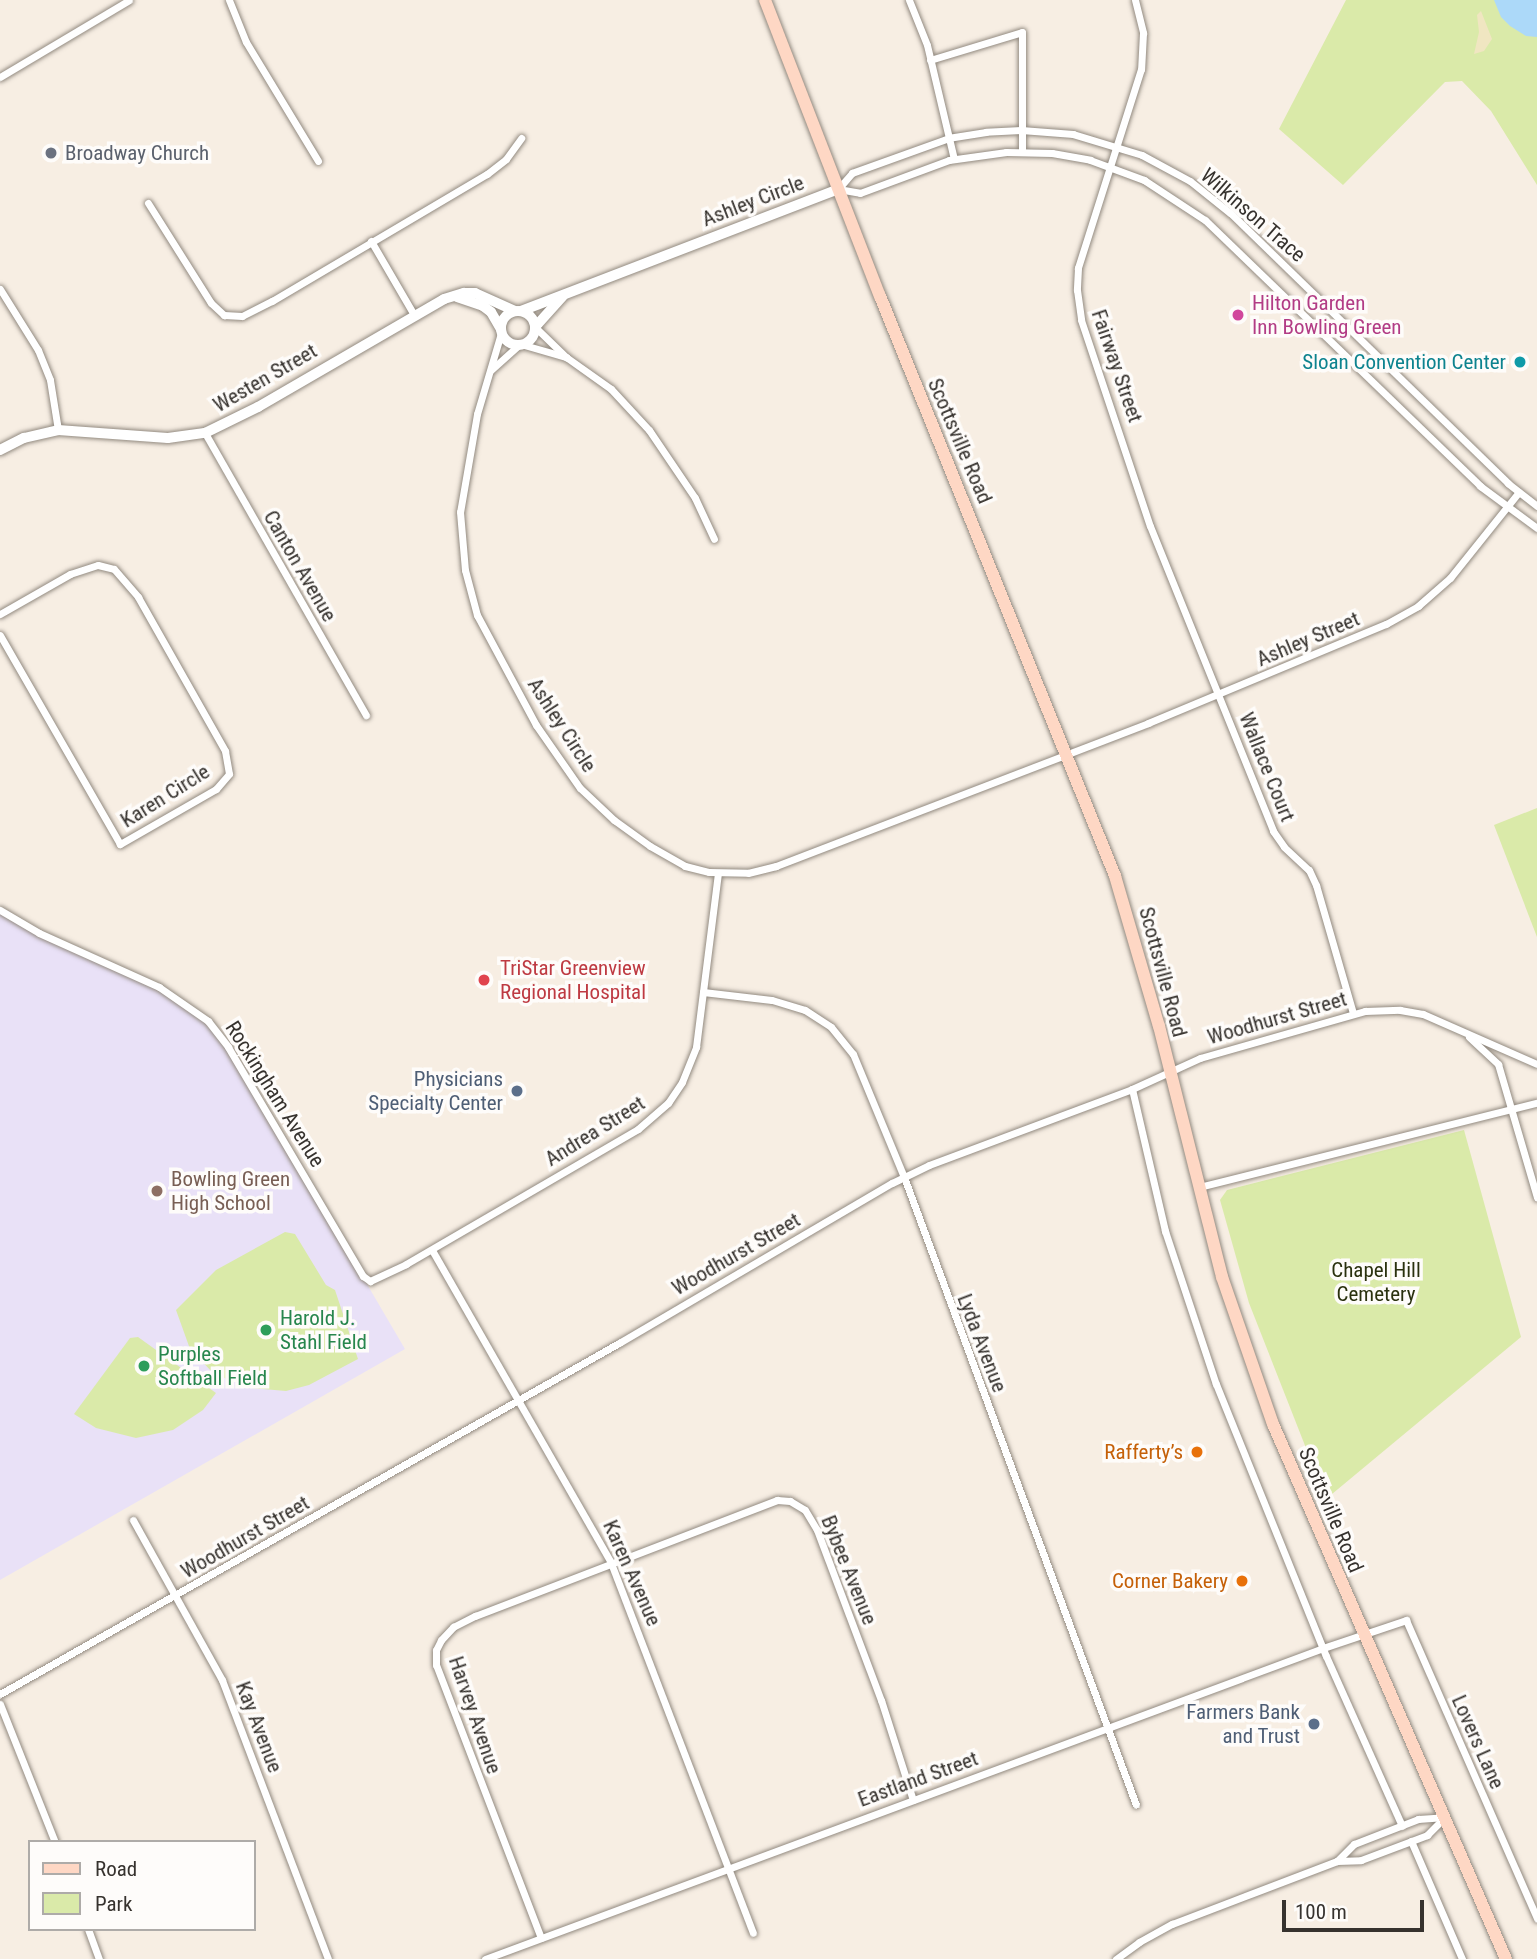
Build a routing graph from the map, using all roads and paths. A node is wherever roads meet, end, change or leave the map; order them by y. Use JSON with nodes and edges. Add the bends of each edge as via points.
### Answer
{"nodes":[{"id":1,"x":130,"y":0,"type":"edge"},
{"id":2,"x":229,"y":0,"type":"edge"},
{"id":3,"x":765,"y":0,"type":"edge"},
{"id":4,"x":909,"y":0,"type":"edge"},
{"id":5,"x":1135,"y":0,"type":"edge"},
{"id":6,"x":930,"y":60,"type":"junction"},
{"id":7,"x":0,"y":77,"type":"edge"},
{"id":8,"x":1021,"y":130,"type":"junction"},
{"id":9,"x":521,"y":138,"type":"dead end"},
{"id":10,"x":949,"y":138,"type":"junction"},
{"id":11,"x":1119,"y":146,"type":"junction"},
{"id":12,"x":1022,"y":151,"type":"junction"},
{"id":13,"x":954,"y":159,"type":"junction"},
{"id":14,"x":318,"y":161,"type":"dead end"},
{"id":15,"x":1112,"y":167,"type":"junction"},
{"id":16,"x":838,"y":189,"type":"junction"},
{"id":17,"x":148,"y":203,"type":"dead end"},
{"id":18,"x":371,"y":241,"type":"junction"},
{"id":19,"x":0,"y":289,"type":"edge"},
{"id":20,"x":565,"y":294,"type":"junction"},
{"id":21,"x":454,"y":296,"type":"junction"},
{"id":22,"x":518,"y":311,"type":"junction"},
{"id":23,"x":414,"y":315,"type":"junction"},
{"id":24,"x":536,"y":327,"type":"junction"},
{"id":25,"x":501,"y":331,"type":"junction"},
{"id":26,"x":521,"y":345,"type":"junction"},
{"id":27,"x":566,"y":357,"type":"junction"},
{"id":28,"x":490,"y":371,"type":"junction"},
{"id":29,"x":58,"y":430,"type":"junction"},
{"id":30,"x":205,"y":433,"type":"junction"},
{"id":31,"x":0,"y":450,"type":"edge"},
{"id":32,"x":1519,"y":492,"type":"junction"},
{"id":33,"x":1537,"y":506,"type":"edge"},
{"id":34,"x":1506,"y":508,"type":"junction"},
{"id":35,"x":1537,"y":528,"type":"edge"},
{"id":36,"x":714,"y":539,"type":"dead end"},
{"id":37,"x":0,"y":614,"type":"edge"},
{"id":38,"x":0,"y":635,"type":"edge"},
{"id":39,"x":1219,"y":695,"type":"junction"},
{"id":40,"x":366,"y":715,"type":"dead end"},
{"id":41,"x":1068,"y":753,"type":"junction"},
{"id":42,"x":718,"y":873,"type":"junction"},
{"id":43,"x":0,"y":910,"type":"edge"},
{"id":44,"x":703,"y":992,"type":"junction"},
{"id":45,"x":1353,"y":1013,"type":"junction"},
{"id":46,"x":1461,"y":1030,"type":"junction"},
{"id":47,"x":1537,"y":1064,"type":"edge"},
{"id":48,"x":1170,"y":1070,"type":"junction"},
{"id":49,"x":1132,"y":1089,"type":"junction"},
{"id":50,"x":1537,"y":1103,"type":"edge"},
{"id":51,"x":1513,"y":1109,"type":"junction"},
{"id":52,"x":904,"y":1177,"type":"junction"},
{"id":53,"x":1199,"y":1187,"type":"junction"},
{"id":54,"x":1537,"y":1196,"type":"edge"},
{"id":55,"x":432,"y":1250,"type":"junction"},
{"id":56,"x":368,"y":1280,"type":"joint"},
{"id":57,"x":519,"y":1400,"type":"junction"},
{"id":58,"x":133,"y":1520,"type":"dead end"},
{"id":59,"x":611,"y":1563,"type":"junction"},
{"id":60,"x":176,"y":1596,"type":"junction"},
{"id":61,"x":1363,"y":1633,"type":"junction"},
{"id":62,"x":1323,"y":1648,"type":"junction"},
{"id":63,"x":0,"y":1695,"type":"edge"},
{"id":64,"x":0,"y":1704,"type":"edge"},
{"id":65,"x":1107,"y":1728,"type":"junction"},
{"id":66,"x":913,"y":1800,"type":"junction"},
{"id":67,"x":1136,"y":1805,"type":"dead end"},
{"id":68,"x":1445,"y":1817,"type":"junction"},
{"id":69,"x":1402,"y":1826,"type":"junction"},
{"id":70,"x":54,"y":1840,"type":"edge"},
{"id":71,"x":1411,"y":1841,"type":"junction"},
{"id":72,"x":1337,"y":1861,"type":"junction"},
{"id":73,"x":728,"y":1870,"type":"junction"},
{"id":74,"x":1537,"y":1918,"type":"edge"},
{"id":75,"x":89,"y":1931,"type":"edge"},
{"id":76,"x":753,"y":1933,"type":"dead end"},
{"id":77,"x":541,"y":1938,"type":"junction"},
{"id":78,"x":99,"y":1959,"type":"edge"},
{"id":79,"x":328,"y":1959,"type":"edge"},
{"id":80,"x":485,"y":1959,"type":"edge"},
{"id":81,"x":1116,"y":1959,"type":"edge"},
{"id":82,"x":1462,"y":1959,"type":"edge"},
{"id":83,"x":1506,"y":1959,"type":"edge"}],
"edges":[{"from":1,"to":7,"type":"street"},
{"from":2,"to":14,"type":"street","via":[[246,42]]},
{"from":3,"to":16,"type":"main road","name":"Scottsville Road"},
{"from":4,"to":6,"type":"street"},
{"from":5,"to":11,"type":"street","name":"Fairway Street","via":[[1143,57]]},
{"from":6,"to":8,"type":"street","via":[[1022,32]]},
{"from":6,"to":10,"type":"street"},
{"from":8,"to":10,"type":"street","name":"Wilkinson Trace"},
{"from":8,"to":11,"type":"street","name":"Wilkinson Trace","via":[[1073,134]]},
{"from":8,"to":12,"type":"street"},
{"from":9,"to":18,"type":"street","via":[[506,159],[487,174]]},
{"from":10,"to":13,"type":"street"},
{"from":10,"to":16,"type":"street","name":"Wilkinson Trace","via":[[852,173]]},
{"from":11,"to":15,"type":"street","name":"Fairway Street"},
{"from":11,"to":32,"type":"street","name":"Wilkinson Trace","via":[[1175,172],[1217,202]]},
{"from":12,"to":13,"type":"street","name":"Wilkinson Trace"},
{"from":12,"to":15,"type":"street","name":"Wilkinson Trace","via":[[1066,155]]},
{"from":13,"to":16,"type":"street","name":"Wilkinson Trace","via":[[860,193]]},
{"from":15,"to":34,"type":"street","name":"Wilkinson Trace","via":[[1168,193],[1205,220]]},
{"from":15,"to":39,"type":"street","name":"Fairway Street","via":[[1079,268],[1078,305],[1150,526]]},
{"from":16,"to":20,"type":"street","name":"Ashley Circle"},
{"from":16,"to":41,"type":"main road","name":"Scottsville Road"},
{"from":17,"to":18,"type":"street","via":[[211,303],[228,316],[251,313]]},
{"from":18,"to":23,"type":"street"},
{"from":19,"to":29,"type":"street","via":[[38,350],[50,380]]},
{"from":20,"to":22,"type":"street","name":"Ashley Circle"},
{"from":20,"to":24,"type":"street","name":"Ashley Circle"},
{"from":21,"to":22,"type":"street","name":"Westen Street","via":[[475,293]]},
{"from":21,"to":23,"type":"street","name":"Westen Street"},
{"from":21,"to":25,"type":"street","via":[[483,306]]},
{"from":22,"to":24,"type":"street","via":[[529,315]]},
{"from":22,"to":25,"type":"street","via":[[506,316]]},
{"from":23,"to":30,"type":"street","name":"Westen Street"},
{"from":24,"to":26,"type":"street","via":[[532,338]]},
{"from":24,"to":27,"type":"street"},
{"from":25,"to":26,"type":"street","via":[[508,342]]},
{"from":25,"to":28,"type":"street","name":"Ashley Circle"},
{"from":26,"to":27,"type":"street"},
{"from":26,"to":28,"type":"street"},
{"from":27,"to":36,"type":"street","via":[[611,389],[649,430],[695,498]]},
{"from":28,"to":42,"type":"street","name":"Ashley Circle","via":[[460,512],[464,570],[477,615],[536,725],[580,788],[614,820],[673,860]]},
{"from":29,"to":30,"type":"street","name":"Westen Street","via":[[168,438]]},
{"from":29,"to":31,"type":"street","name":"Westen Street","via":[[24,438]]},
{"from":30,"to":40,"type":"street","name":"Canton Avenue"},
{"from":32,"to":33,"type":"street","name":"Wilkinson Trace"},
{"from":32,"to":34,"type":"street","name":"Ashley Street"},
{"from":34,"to":35,"type":"street","name":"Wilkinson Trace"},
{"from":34,"to":39,"type":"street","name":"Ashley Street","via":[[1460,568],[1418,606],[1353,639]]},
{"from":37,"to":38,"type":"street","name":"Karen Circle","via":[[70,574],[91,566],[114,569],[138,597],[227,755],[229,774],[216,789],[120,844]]},
{"from":39,"to":41,"type":"street","name":"Ashley Street"},
{"from":39,"to":45,"type":"street","name":"Wallace Court","via":[[1273,831],[1311,873]]},
{"from":41,"to":42,"type":"street","name":"Ashley Circle","via":[[776,866],[748,873]]},
{"from":41,"to":48,"type":"main road","name":"Scottsville Road","via":[[1125,905]]},
{"from":42,"to":44,"type":"street","name":"Andrea Street"},
{"from":43,"to":56,"type":"street","name":"Rockingham Avenue","via":[[38,933],[159,987],[208,1021]]},
{"from":44,"to":52,"type":"street","name":"Lyda Avenue","via":[[784,1002],[831,1027],[859,1067]]},
{"from":44,"to":55,"type":"street","name":"Andrea Street","via":[[692,1059],[682,1082],[659,1112],[638,1129]]},
{"from":45,"to":46,"type":"street","name":"Woodhurst Street","via":[[1412,1011]]},
{"from":45,"to":48,"type":"street","name":"Woodhurst Street"},
{"from":46,"to":47,"type":"street","name":"Woodhurst Street"},
{"from":46,"to":51,"type":"street","via":[[1498,1064]]},
{"from":48,"to":49,"type":"street","name":"Woodhurst Street"},
{"from":48,"to":53,"type":"main road","name":"Scottsville Road"},
{"from":49,"to":52,"type":"street","name":"Woodhurst Street"},
{"from":49,"to":62,"type":"street","via":[[1165,1231],[1216,1384]]},
{"from":50,"to":51,"type":"street"},
{"from":51,"to":53,"type":"street"},
{"from":51,"to":54,"type":"street"},
{"from":52,"to":57,"type":"street","name":"Woodhurst Street"},
{"from":52,"to":65,"type":"street","name":"Lyda Avenue"},
{"from":53,"to":61,"type":"main road","name":"Scottsville Road","via":[[1248,1356]]},
{"from":55,"to":56,"type":"street","name":"Andrea Street"},
{"from":55,"to":57,"type":"street","name":"Karen Avenue"},
{"from":57,"to":59,"type":"street","name":"Karen Avenue"},
{"from":57,"to":60,"type":"street","name":"Woodhurst Street"},
{"from":58,"to":60,"type":"street","name":"Kay Avenue"},
{"from":59,"to":66,"type":"street","name":"Bybee Avenue","via":[[777,1500],[805,1510],[842,1594]]},
{"from":59,"to":73,"type":"street","name":"Karen Avenue"},
{"from":59,"to":77,"type":"street","name":"Harvey Avenue","via":[[463,1621],[448,1631],[436,1650],[436,1665]]},
{"from":60,"to":63,"type":"street","name":"Woodhurst Street"},
{"from":60,"to":79,"type":"street","name":"Kay Avenue","via":[[228,1693]]},
{"from":61,"to":62,"type":"street","name":"Eastland Street"},
{"from":61,"to":68,"type":"main road","name":"Scottsville Road"},
{"from":61,"to":74,"type":"street","name":"Lovers Lane","via":[[1406,1620]]},
{"from":62,"to":65,"type":"street","name":"Eastland Street"},
{"from":62,"to":69,"type":"street"},
{"from":64,"to":70,"type":"street"},
{"from":65,"to":66,"type":"street","name":"Eastland Street"},
{"from":65,"to":67,"type":"street","name":"Lyda Avenue"},
{"from":66,"to":73,"type":"street","name":"Eastland Street"},
{"from":68,"to":69,"type":"street","via":[[1418,1819]]},
{"from":68,"to":71,"type":"street","via":[[1427,1835]]},
{"from":68,"to":83,"type":"main road","name":"Scottsville Road"},
{"from":69,"to":72,"type":"street","via":[[1354,1844]]},
{"from":71,"to":72,"type":"street","via":[[1361,1860]]},
{"from":71,"to":82,"type":"street"},
{"from":72,"to":81,"type":"street","via":[[1172,1924]]},
{"from":73,"to":76,"type":"street","name":"Karen Avenue"},
{"from":73,"to":77,"type":"street","name":"Eastland Street"},
{"from":75,"to":78,"type":"street"},
{"from":77,"to":80,"type":"street","name":"Eastland Street"}]}
